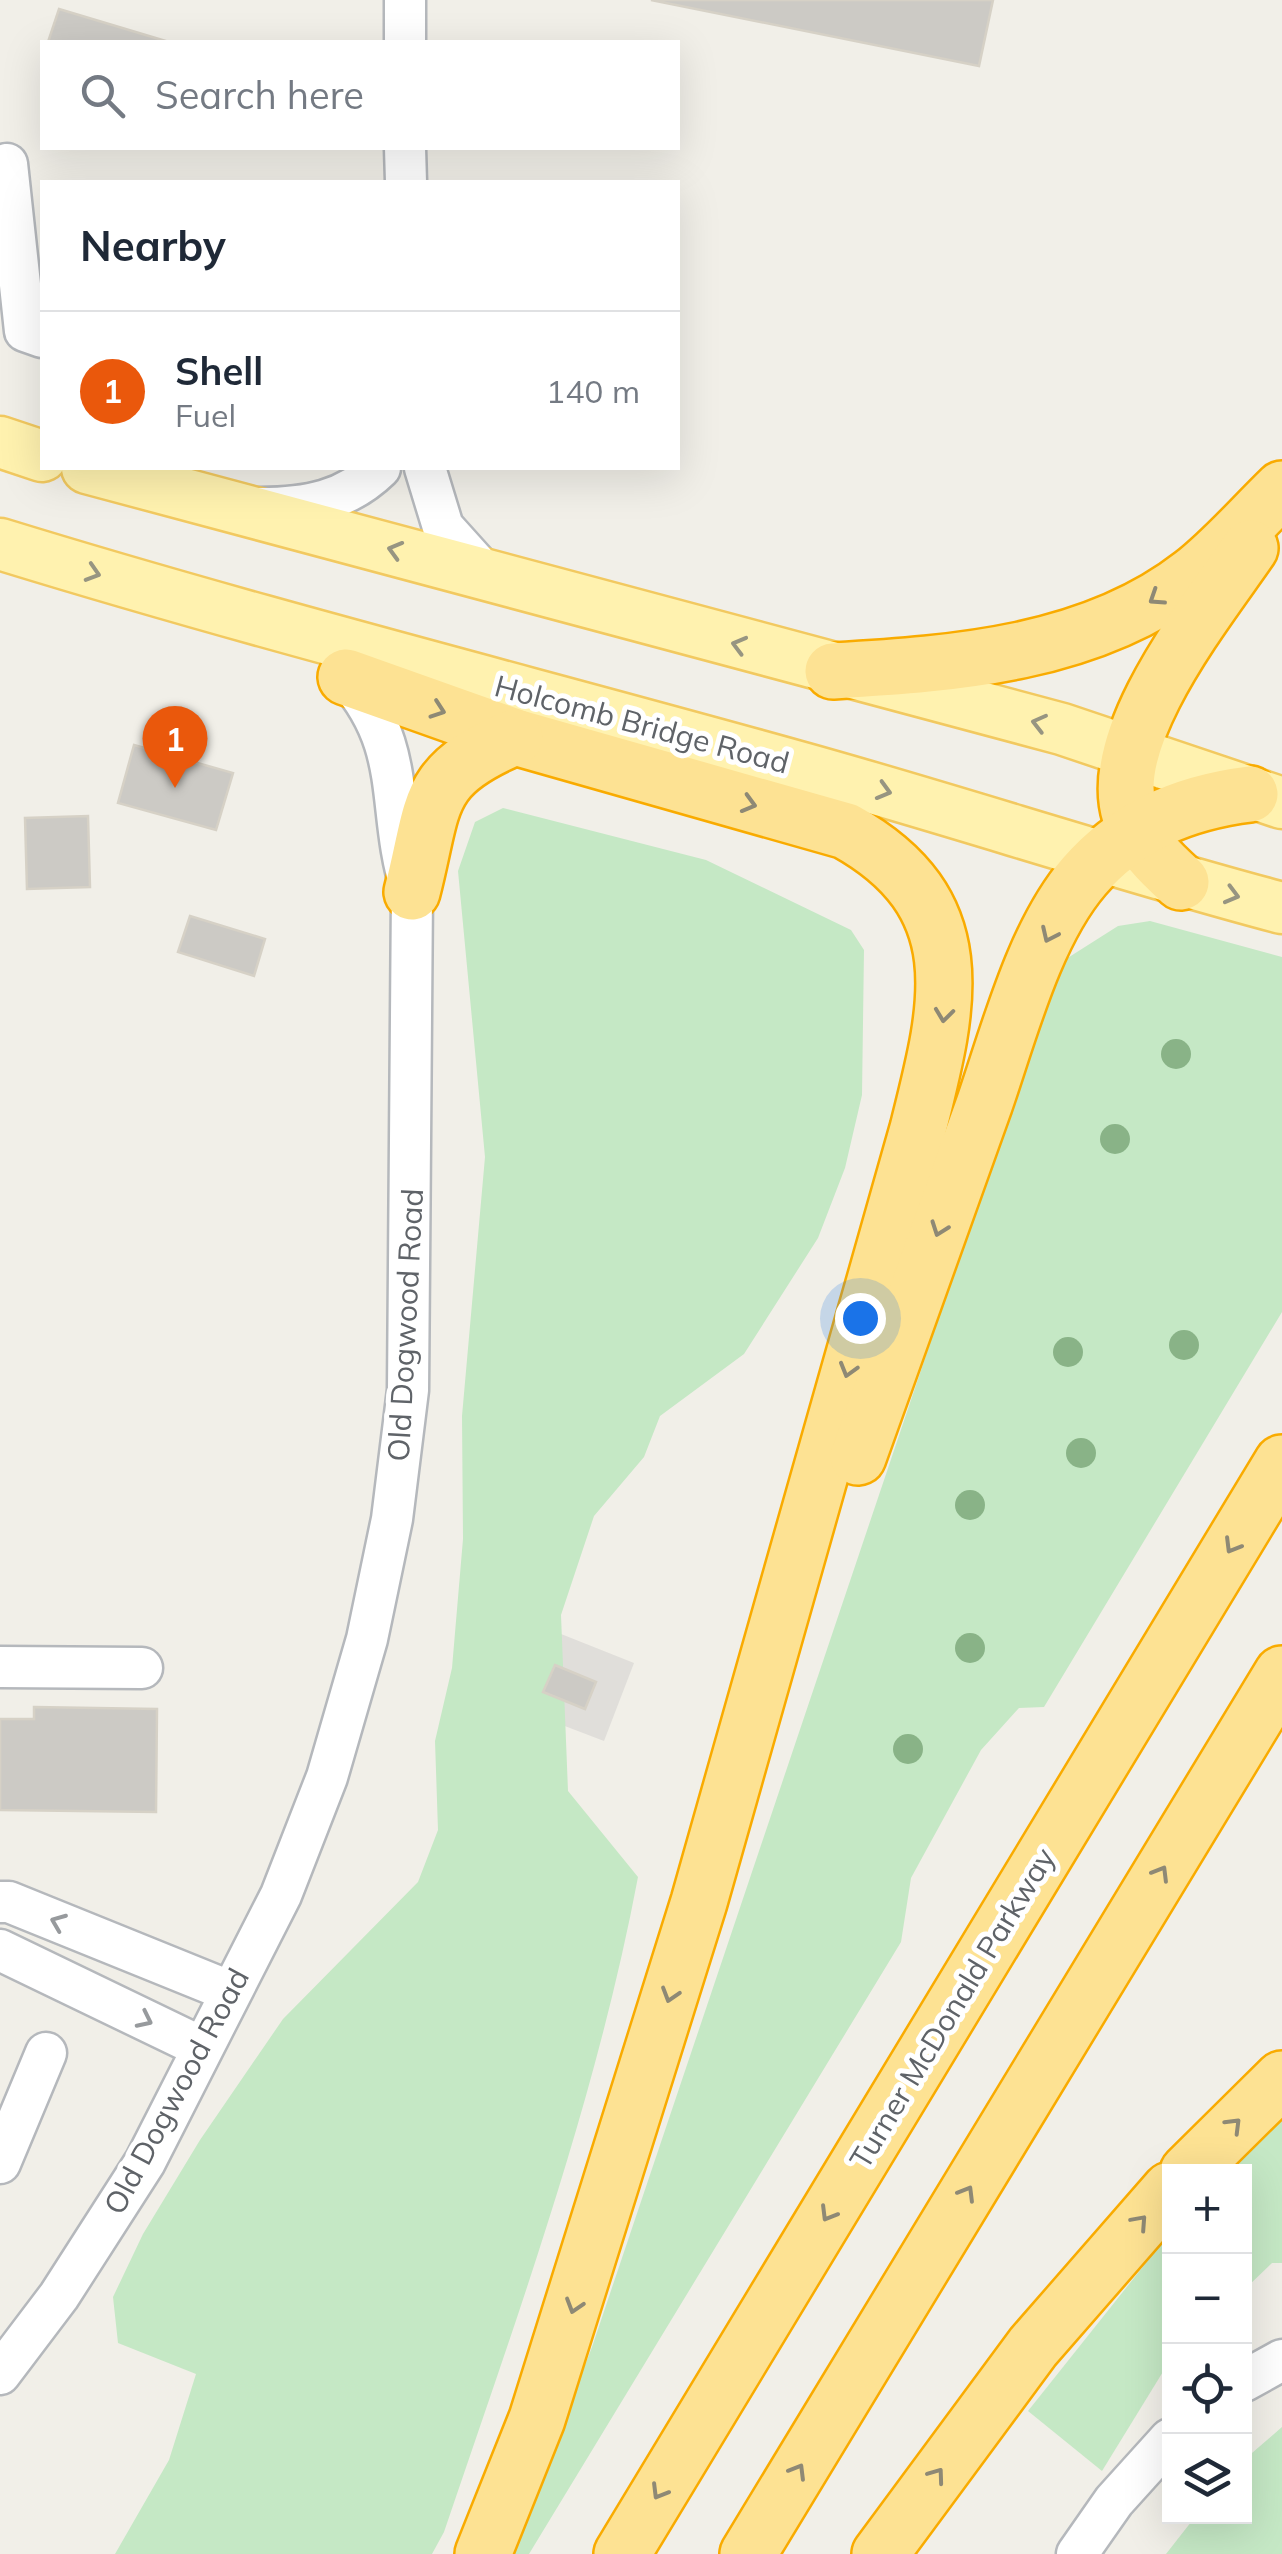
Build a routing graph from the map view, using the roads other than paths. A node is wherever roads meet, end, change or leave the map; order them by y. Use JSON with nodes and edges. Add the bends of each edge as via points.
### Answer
{"nodes":[{"id":1,"x":405,"y":0,"type":"edge"},
{"id":2,"x":405,"y":40,"type":"edge"},
{"id":3,"x":405,"y":150,"type":"edge"},
{"id":4,"x":7,"y":164,"type":"dead end"},
{"id":5,"x":406,"y":180,"type":"edge"},
{"id":6,"x":40,"y":336,"type":"edge"},
{"id":7,"x":0,"y":442,"type":"edge"},
{"id":8,"x":40,"y":455,"type":"edge"},
{"id":9,"x":96,"y":470,"type":"edge"},
{"id":10,"x":378,"y":470,"type":"edge"},
{"id":11,"x":427,"y":470,"type":"edge"},
{"id":12,"x":1282,"y":489,"type":"edge"},
{"id":13,"x":1282,"y":499,"type":"edge"},
{"id":14,"x":242,"y":508,"type":"junction"},
{"id":15,"x":0,"y":544,"type":"edge"},
{"id":16,"x":488,"y":576,"type":"junction"},
{"id":17,"x":212,"y":609,"type":"junction"},
{"id":18,"x":832,"y":671,"type":"junction"},
{"id":19,"x":346,"y":677,"type":"junction"},
{"id":20,"x":515,"y":737,"type":"junction"},
{"id":21,"x":1132,"y":750,"type":"junction"},
{"id":22,"x":1266,"y":798,"type":"edge"},
{"id":23,"x":1120,"y":843,"type":"junction"},
{"id":24,"x":1181,"y":882,"type":"joint"},
{"id":25,"x":412,"y":892,"type":"junction"},
{"id":26,"x":1282,"y":908,"type":"edge"},
{"id":27,"x":1282,"y":1463,"type":"edge"},
{"id":28,"x":0,"y":1667,"type":"edge"},
{"id":29,"x":142,"y":1668,"type":"dead end"},
{"id":30,"x":1282,"y":1674,"type":"edge"},
{"id":31,"x":0,"y":1902,"type":"edge"},
{"id":32,"x":700,"y":1902,"type":"junction"},
{"id":33,"x":115,"y":1945,"type":"junction"},
{"id":34,"x":0,"y":1950,"type":"edge"},
{"id":35,"x":229,"y":1991,"type":"junction"},
{"id":36,"x":90,"y":1994,"type":"junction"},
{"id":37,"x":201,"y":2047,"type":"junction"},
{"id":38,"x":46,"y":2053,"type":"dead end"},
{"id":39,"x":1282,"y":2079,"type":"edge"},
{"id":40,"x":0,"y":2163,"type":"edge"},
{"id":41,"x":1196,"y":2164,"type":"edge"},
{"id":42,"x":1162,"y":2199,"type":"edge"},
{"id":43,"x":1282,"y":2360,"type":"edge"},
{"id":44,"x":0,"y":2374,"type":"edge"},
{"id":45,"x":1252,"y":2377,"type":"edge"},
{"id":46,"x":1162,"y":2448,"type":"edge"},
{"id":47,"x":483,"y":2554,"type":"edge"},
{"id":48,"x":622,"y":2554,"type":"edge"},
{"id":49,"x":748,"y":2554,"type":"edge"},
{"id":50,"x":880,"y":2554,"type":"edge"},
{"id":51,"x":1077,"y":2554,"type":"edge"}],
"edges":[{"from":1,"to":2,"type":"street"},
{"from":3,"to":5,"type":"street"},
{"from":4,"to":6,"type":"street","via":[[25,331]]},
{"from":7,"to":8,"type":"main road"},
{"from":9,"to":14,"type":"main road"},
{"from":10,"to":14,"type":"street","via":[[336,498],[292,508]]},
{"from":11,"to":16,"type":"street","via":[[443,527]]},
{"from":12,"to":18,"type":"highway","one_way":true,"via":[[1193,574],[1142,608],[1083,632],[954,662]]},
{"from":13,"to":21,"type":"highway","via":[[1158,685]]},
{"from":16,"to":14,"type":"main road","one_way":true},
{"from":15,"to":17,"type":"main road","name":"Holcomb Bridge Road","one_way":true},
{"from":18,"to":16,"type":"main road","one_way":true},
{"from":17,"to":19,"type":"main road"},
{"from":17,"to":23,"type":"main road","name":"Holcomb Bridge Road","one_way":true,"via":[[772,760]]},
{"from":21,"to":18,"type":"main road","one_way":true},
{"from":19,"to":20,"type":"highway","one_way":true},
{"from":19,"to":25,"type":"street","name":"Old Dogwood Road","via":[[372,706],[388,745],[400,854]]},
{"from":20,"to":25,"type":"highway","via":[[477,753],[446,777]]},
{"from":20,"to":32,"type":"highway","one_way":true,"via":[[846,831],[875,848],[919,891],[946,963],[940,1041],[918,1129]]},
{"from":21,"to":22,"type":"main road"},
{"from":21,"to":23,"type":"highway"},
{"from":22,"to":23,"type":"highway","via":[[1179,809]]},
{"from":23,"to":24,"type":"highway","via":[[1154,857]]},
{"from":23,"to":32,"type":"highway","one_way":true,"via":[[1068,897],[1029,976]]},
{"from":24,"to":26,"type":"main road","one_way":true},
{"from":25,"to":35,"type":"street","name":"Old Dogwood Road","via":[[408,1390],[392,1519],[367,1639],[327,1777],[281,1895]]},
{"from":27,"to":48,"type":"highway","name":"Turner McDonald Parkway","one_way":true},
{"from":28,"to":29,"type":"street"},
{"from":49,"to":30,"type":"highway","one_way":true},
{"from":33,"to":31,"type":"street","one_way":true},
{"from":32,"to":47,"type":"highway","one_way":true,"via":[[537,2419]]},
{"from":33,"to":35,"type":"street"},
{"from":33,"to":36,"type":"street"},
{"from":34,"to":36,"type":"street"},
{"from":35,"to":37,"type":"street","name":"Old Dogwood Road"},
{"from":36,"to":37,"type":"street","one_way":true},
{"from":37,"to":44,"type":"street","name":"Old Dogwood Road","via":[[146,2162]]},
{"from":38,"to":40,"type":"street"},
{"from":41,"to":39,"type":"highway","one_way":true},
{"from":50,"to":42,"type":"highway","one_way":true,"via":[[1033,2347]]},
{"from":43,"to":45,"type":"street"},
{"from":46,"to":51,"type":"street"}]}
